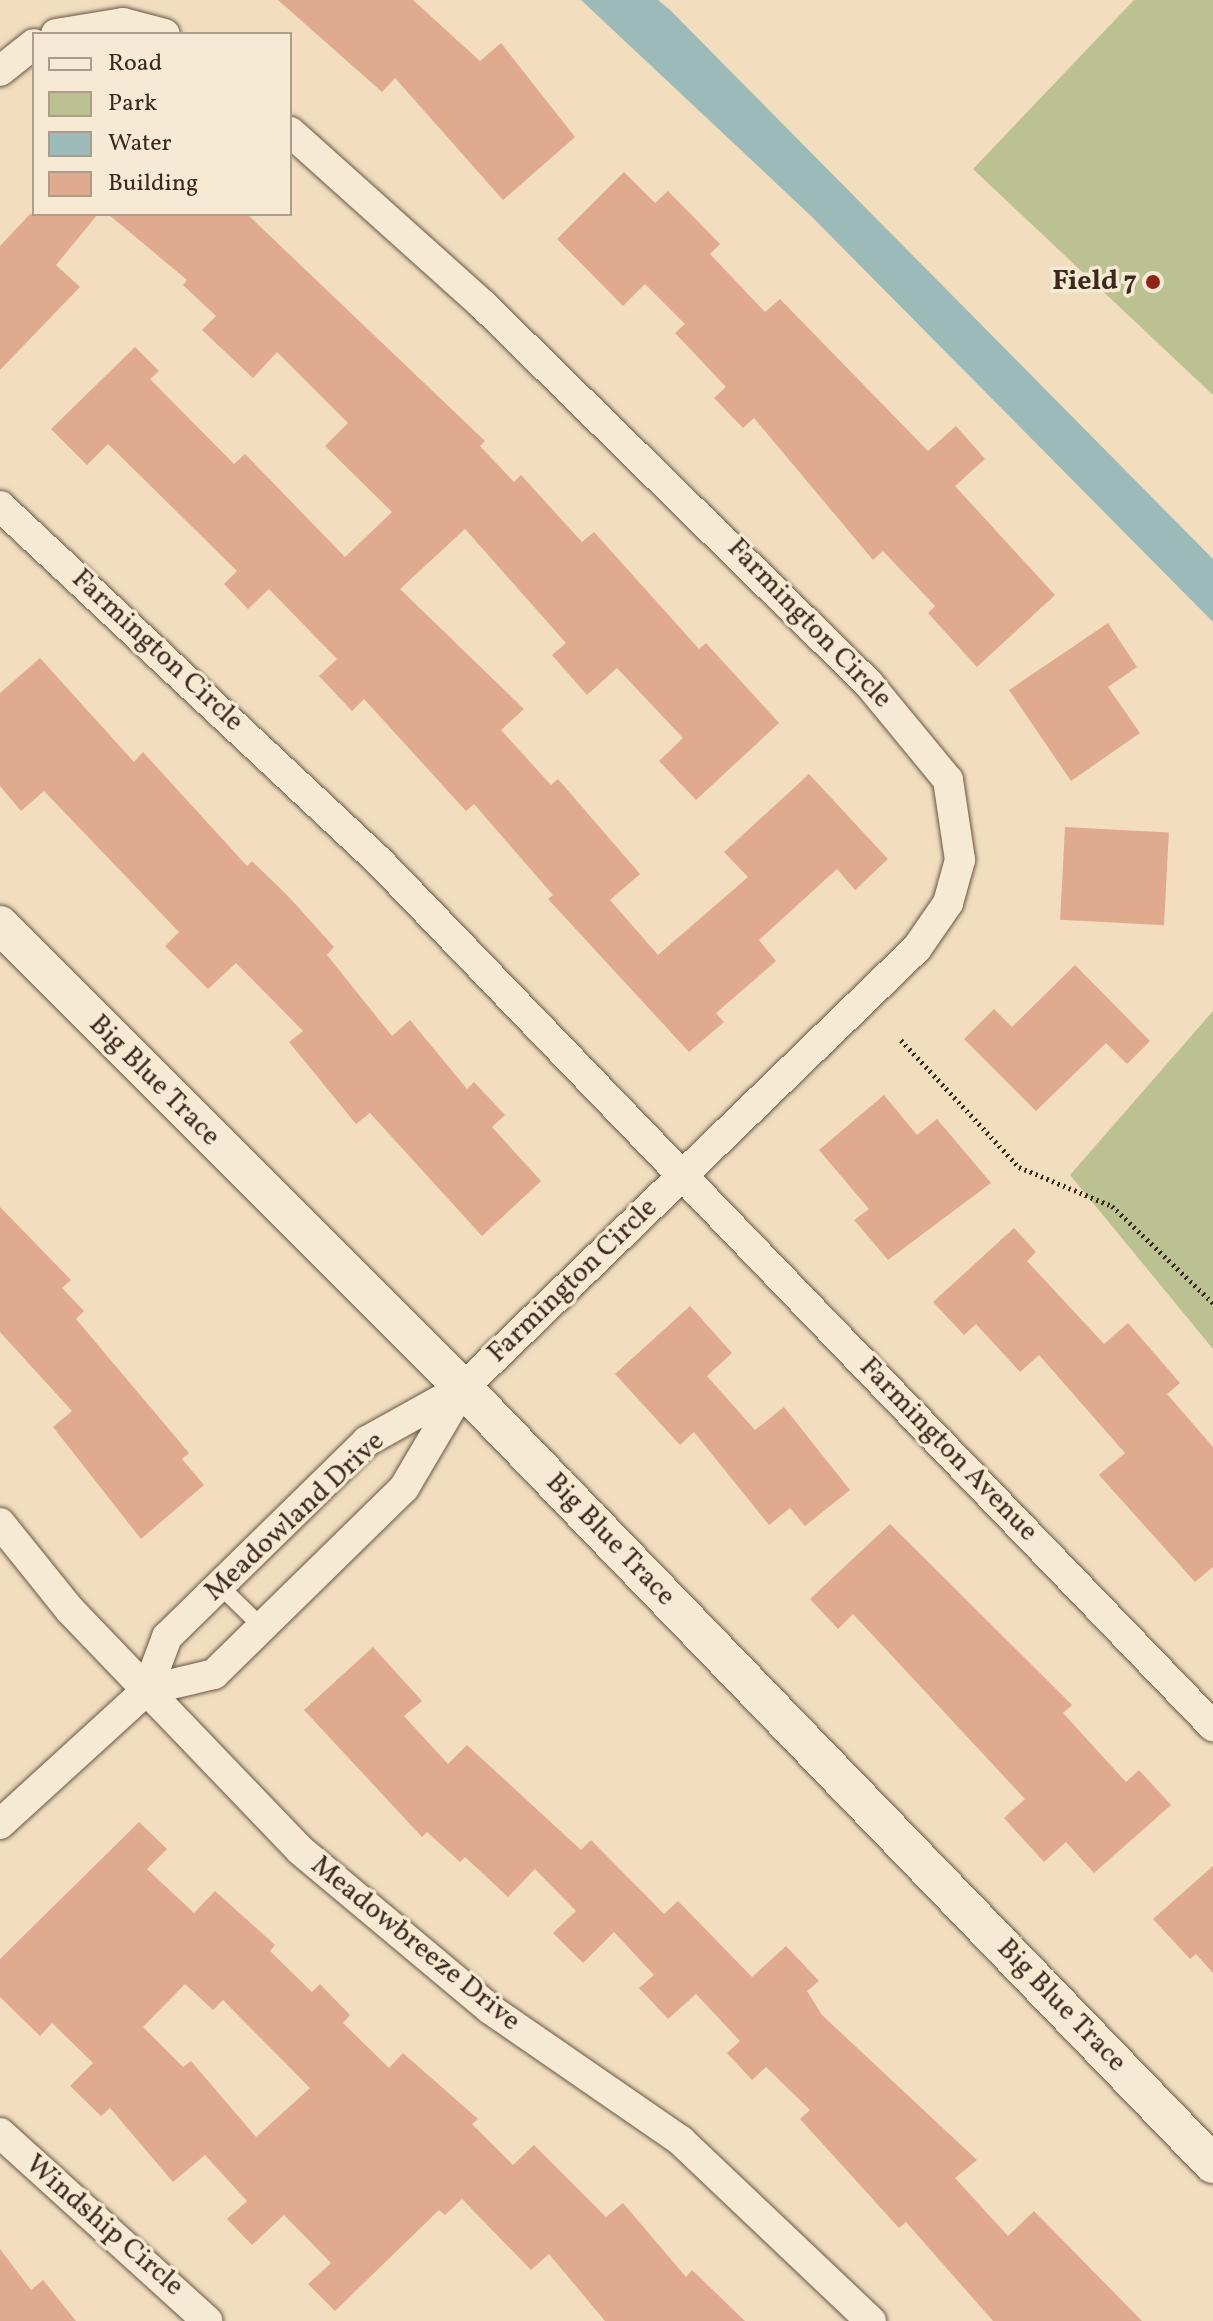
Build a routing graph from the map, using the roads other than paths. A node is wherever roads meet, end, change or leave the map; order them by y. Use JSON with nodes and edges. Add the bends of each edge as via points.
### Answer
{"nodes":[{"id":1,"x":68,"y":32,"type":"edge"},
{"id":2,"x":157,"y":32,"type":"edge"},
{"id":3,"x":32,"y":46,"type":"edge"},
{"id":4,"x":0,"y":71,"type":"edge"},
{"id":5,"x":292,"y":134,"type":"edge"},
{"id":6,"x":0,"y":506,"type":"edge"},
{"id":7,"x":0,"y":925,"type":"edge"},
{"id":8,"x":683,"y":1174,"type":"junction"},
{"id":9,"x":463,"y":1388,"type":"junction"},
{"id":10,"x":0,"y":1523,"type":"edge"},
{"id":11,"x":220,"y":1586,"type":"junction"},
{"id":12,"x":262,"y":1627,"type":"junction"},
{"id":13,"x":147,"y":1690,"type":"junction"},
{"id":14,"x":1213,"y":1726,"type":"edge"},
{"id":15,"x":0,"y":1824,"type":"edge"},
{"id":16,"x":0,"y":2133,"type":"edge"},
{"id":17,"x":1213,"y":2164,"type":"edge"},
{"id":18,"x":870,"y":2320,"type":"edge"},
{"id":19,"x":207,"y":2321,"type":"edge"}],
"edges":[{"from":1,"to":2,"type":"street","via":[[123,23]]},
{"from":3,"to":4,"type":"street"},
{"from":5,"to":8,"type":"street","name":"Farmington Circle","via":[[691,504],[869,684],[948,780],[960,860],[935,927]]},
{"from":6,"to":8,"type":"street","name":"Farmington Circle","via":[[379,861]]},
{"from":7,"to":9,"type":"street","name":"Big Blue Trace"},
{"from":8,"to":9,"type":"street","name":"Farmington Circle"},
{"from":8,"to":14,"type":"street","name":"Farmington Avenue"},
{"from":9,"to":11,"type":"street","name":"Meadowland Drive","via":[[367,1441]]},
{"from":9,"to":12,"type":"street","name":"Meadowland Drive","via":[[404,1488]]},
{"from":9,"to":17,"type":"street","name":"Big Blue Trace"},
{"from":10,"to":13,"type":"street","name":"Meadowbreeze Drive"},
{"from":11,"to":12,"type":"lane"},
{"from":11,"to":13,"type":"street","name":"Meadowland Drive","via":[[167,1637]]},
{"from":12,"to":13,"type":"street","name":"Meadowland Drive","via":[[214,1674]]},
{"from":13,"to":15,"type":"street","name":"Meadowland Drive"},
{"from":13,"to":18,"type":"street","name":"Meadowbreeze Drive","via":[[300,1850],[395,1935],[681,2141]]},
{"from":16,"to":19,"type":"street","name":"Windship Circle"}]}
